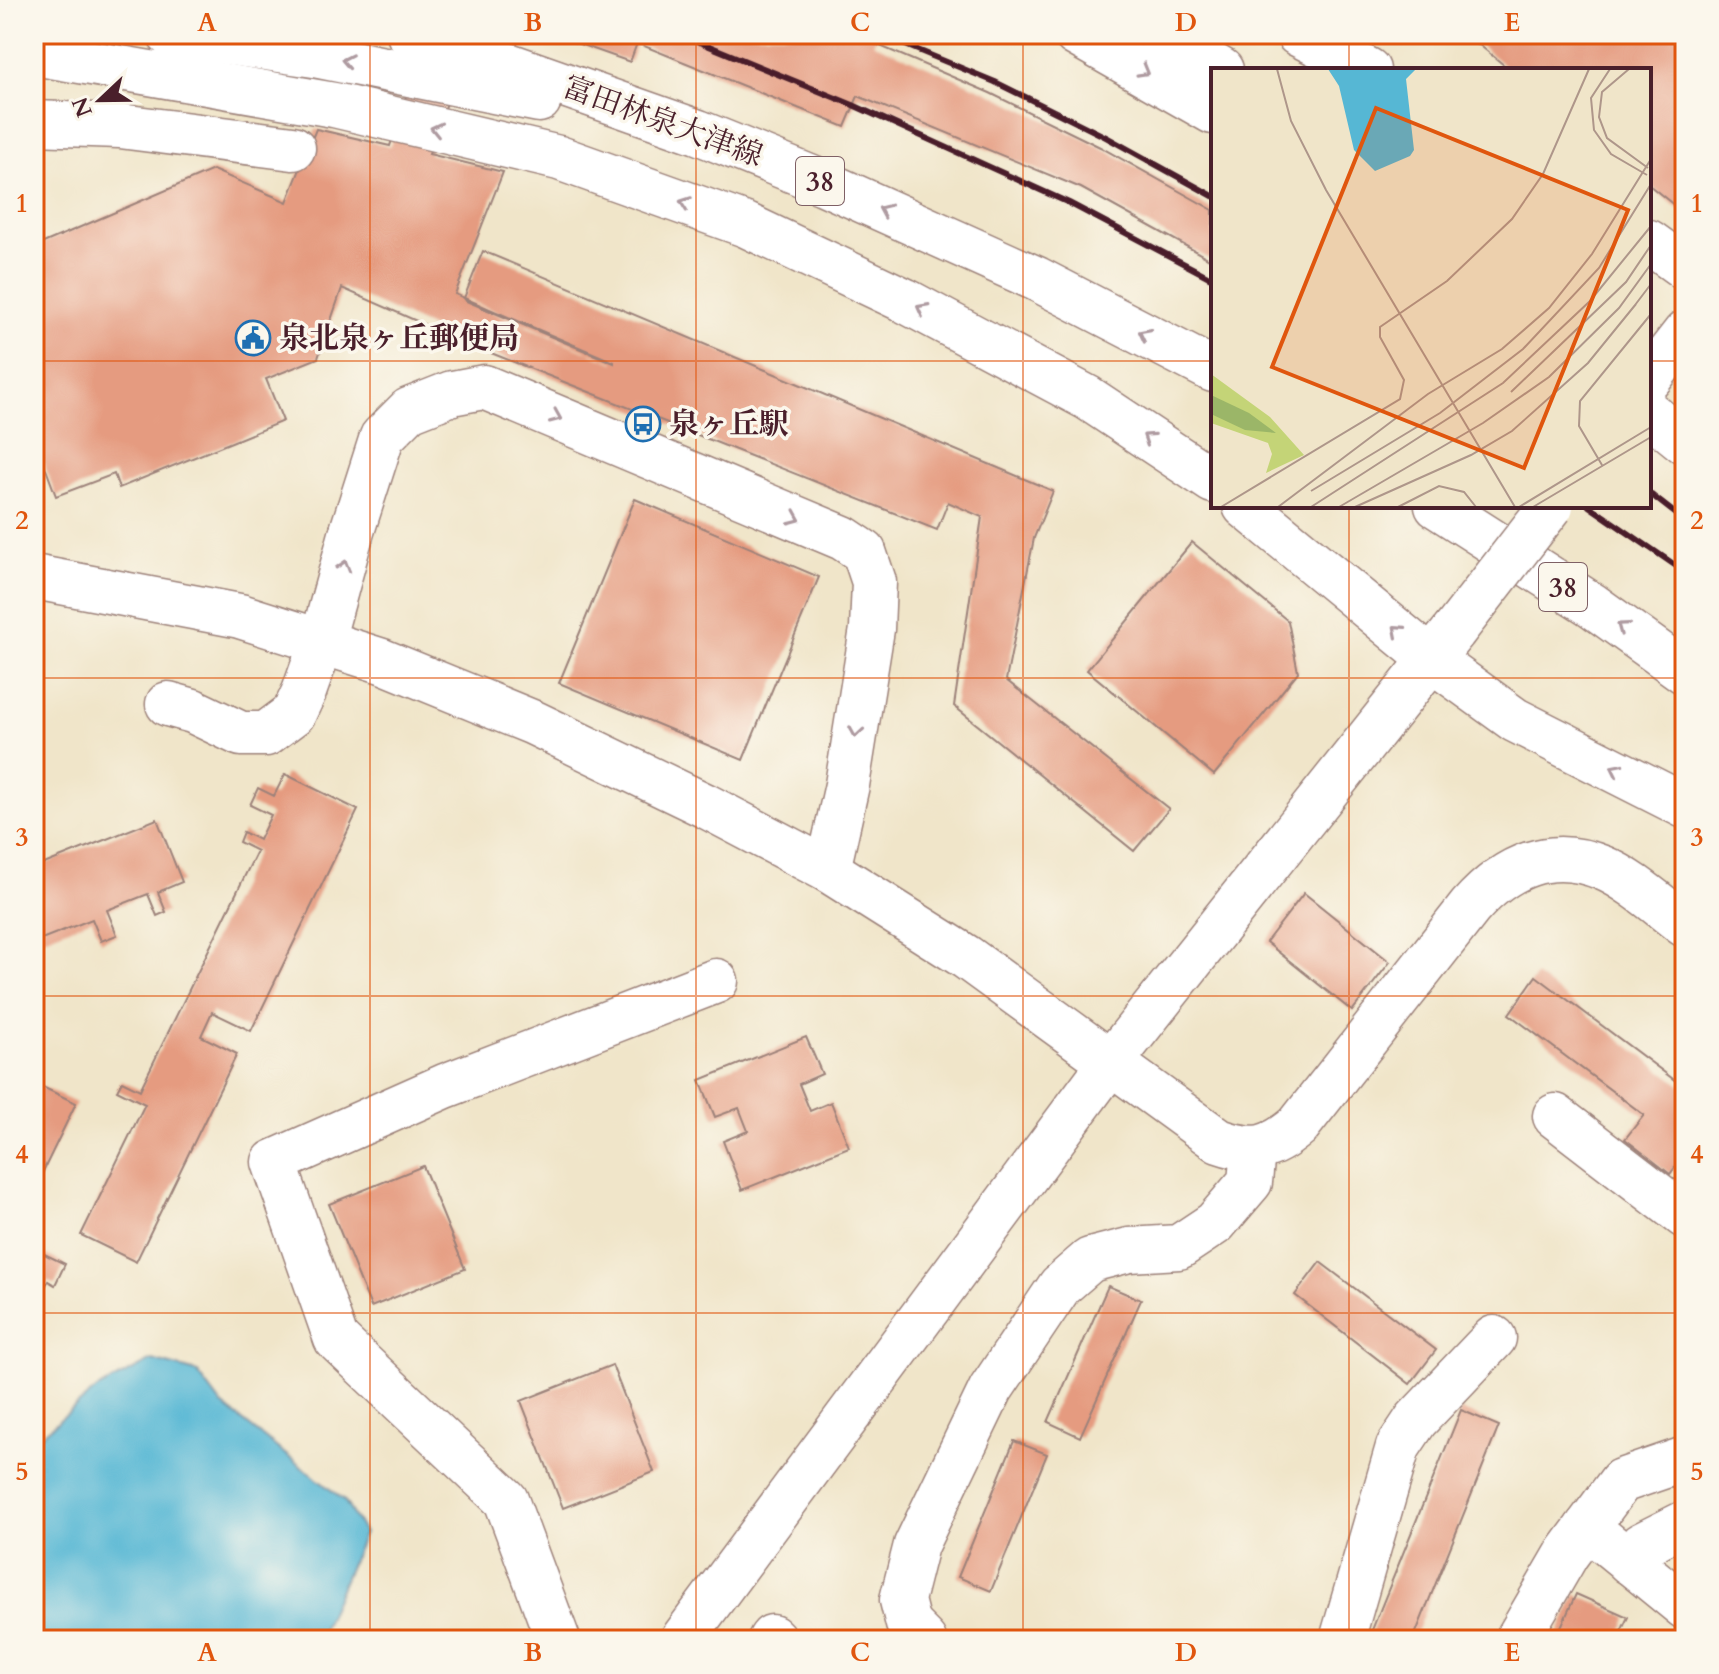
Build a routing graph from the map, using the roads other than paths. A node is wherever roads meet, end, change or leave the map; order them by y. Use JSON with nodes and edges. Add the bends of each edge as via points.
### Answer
{"nodes":[{"id":1,"x":169,"y":34,"type":"edge"},
{"id":2,"x":409,"y":34,"type":"edge"},
{"id":3,"x":1076,"y":34,"type":"edge"},
{"id":4,"x":1159,"y":34,"type":"edge"},
{"id":5,"x":1298,"y":34,"type":"edge"},
{"id":6,"x":34,"y":53,"type":"edge"},
{"id":7,"x":1218,"y":68,"type":"edge"},
{"id":8,"x":1364,"y":68,"type":"edge"},
{"id":9,"x":1211,"y":111,"type":"edge"},
{"id":10,"x":34,"y":123,"type":"edge"},
{"id":11,"x":698,"y":132,"type":"junction"},
{"id":12,"x":293,"y":148,"type":"dead end"},
{"id":13,"x":1651,"y":243,"type":"edge"},
{"id":14,"x":1685,"y":268,"type":"edge"},
{"id":15,"x":1684,"y":334,"type":"edge"},
{"id":16,"x":1211,"y":369,"type":"edge"},
{"id":17,"x":1651,"y":376,"type":"edge"},
{"id":18,"x":1651,"y":415,"type":"edge"},
{"id":19,"x":1685,"y":442,"type":"edge"},
{"id":20,"x":1211,"y":480,"type":"edge"},
{"id":21,"x":1248,"y":508,"type":"edge"},
{"id":22,"x":1440,"y":508,"type":"edge"},
{"id":23,"x":1549,"y":508,"type":"edge"},
{"id":24,"x":34,"y":577,"type":"edge"},
{"id":25,"x":322,"y":641,"type":"junction"},
{"id":26,"x":1443,"y":645,"type":"junction"},
{"id":27,"x":1685,"y":672,"type":"edge"},
{"id":28,"x":168,"y":704,"type":"dead end"},
{"id":29,"x":1685,"y":806,"type":"edge"},
{"id":30,"x":828,"y":870,"type":"junction"},
{"id":31,"x":1685,"y":925,"type":"edge"},
{"id":32,"x":716,"y":981,"type":"dead end"},
{"id":33,"x":1110,"y":1063,"type":"junction"},
{"id":34,"x":1555,"y":1116,"type":"dead end"},
{"id":35,"x":1253,"y":1150,"type":"junction"},
{"id":36,"x":1685,"y":1216,"type":"edge"},
{"id":37,"x":1494,"y":1338,"type":"dead end"},
{"id":38,"x":1685,"y":1459,"type":"edge"},
{"id":39,"x":1685,"y":1523,"type":"edge"},
{"id":40,"x":1587,"y":1527,"type":"junction"},
{"id":41,"x":1629,"y":1562,"type":"junction"},
{"id":42,"x":1685,"y":1607,"type":"edge"},
{"id":43,"x":558,"y":1640,"type":"edge"},
{"id":44,"x":682,"y":1640,"type":"edge"},
{"id":45,"x":924,"y":1640,"type":"edge"},
{"id":46,"x":1342,"y":1640,"type":"edge"},
{"id":47,"x":1517,"y":1640,"type":"edge"}],
"edges":[{"from":11,"to":1,"type":"main road","number":"38","one_way":true,"via":[[314,55]]},
{"from":2,"to":11,"type":"main road","name":"富田林泉大津線","number":"38"},
{"from":3,"to":9,"type":"main road","one_way":true},
{"from":4,"to":7,"type":"main road"},
{"from":5,"to":8,"type":"main road"},
{"from":20,"to":6,"type":"main road","one_way":true,"via":[[1088,398],[904,300],[746,225],[559,158],[334,105]]},
{"from":10,"to":12,"type":"main road","via":[[120,126]]},
{"from":16,"to":11,"type":"main road","name":"富田林泉大津線","number":"38","one_way":true,"via":[[1037,279]]},
{"from":13,"to":14,"type":"main road"},
{"from":15,"to":17,"type":"main road"},
{"from":18,"to":19,"type":"main road"},
{"from":26,"to":21,"type":"main road","one_way":true},
{"from":27,"to":22,"type":"main road","number":"38","one_way":true},
{"from":23,"to":26,"type":"main road","bridge":true},
{"from":24,"to":25,"type":"main road","via":[[230,613]]},
{"from":25,"to":28,"type":"main road","via":[[294,713],[266,734],[241,734]]},
{"from":25,"to":30,"type":"main road","via":[[534,723]]},
{"from":25,"to":30,"type":"main road","one_way":true,"via":[[382,437],[409,410],[452,393],[484,387],[843,538],[864,552],[874,582],[872,629]]},
{"from":29,"to":26,"type":"main road","one_way":true,"via":[[1515,720]]},
{"from":26,"to":33,"type":"main road"},
{"from":30,"to":33,"type":"main road","via":[[966,957]]},
{"from":31,"to":35,"type":"main road","via":[[1605,868],[1568,857],[1514,871],[1470,907],[1298,1126]]},
{"from":32,"to":43,"type":"main road","via":[[445,1086],[274,1162],[336,1339],[506,1500]]},
{"from":33,"to":35,"type":"main road","via":[[1219,1141]]},
{"from":33,"to":44,"type":"main road"},
{"from":34,"to":36,"type":"main road"},
{"from":35,"to":45,"type":"main road","via":[[1250,1182],[1215,1223],[1179,1247],[1129,1250],[1090,1260],[1060,1286],[991,1389],[916,1545],[902,1600],[908,1624]]},
{"from":37,"to":46,"type":"main road","via":[[1416,1420],[1398,1447]]},
{"from":38,"to":40,"type":"main road","via":[[1621,1481]]},
{"from":39,"to":41,"type":"main road","via":[[1641,1545]]},
{"from":40,"to":41,"type":"main road"},
{"from":40,"to":47,"type":"main road"},
{"from":41,"to":42,"type":"main road"}]}
